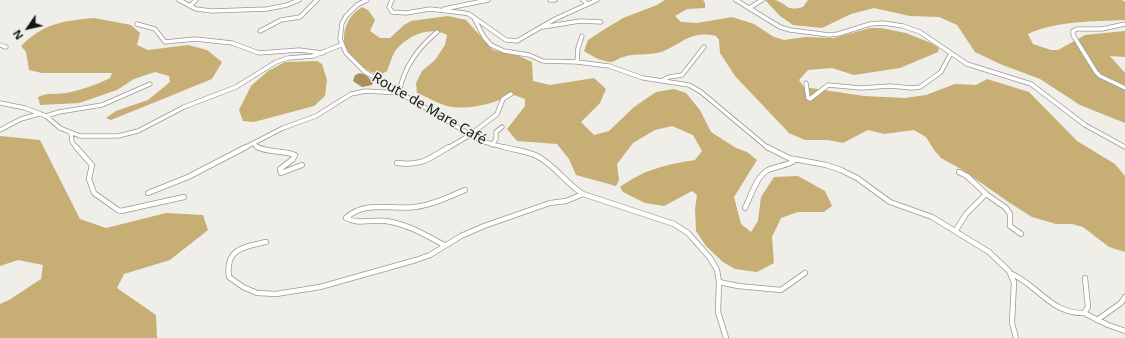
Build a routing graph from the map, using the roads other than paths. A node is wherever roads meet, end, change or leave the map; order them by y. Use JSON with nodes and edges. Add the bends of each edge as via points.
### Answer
{"nodes":[{"id":1,"x":179,"y":0,"type":"edge"},
{"id":2,"x":196,"y":0,"type":"edge"},
{"id":3,"x":299,"y":0,"type":"edge"},
{"id":4,"x":317,"y":0,"type":"edge"},
{"id":5,"x":367,"y":0,"type":"edge"},
{"id":6,"x":392,"y":0,"type":"edge"},
{"id":7,"x":488,"y":0,"type":"edge"},
{"id":8,"x":550,"y":0,"type":"edge"},
{"id":9,"x":555,"y":0,"type":"edge"},
{"id":10,"x":583,"y":0,"type":"edge"},
{"id":11,"x":597,"y":0,"type":"edge"},
{"id":12,"x":736,"y":0,"type":"edge"},
{"id":13,"x":762,"y":0,"type":"edge"},
{"id":14,"x":587,"y":4,"type":"junction"},
{"id":15,"x":190,"y":6,"type":"junction"},
{"id":16,"x":749,"y":8,"type":"junction"},
{"id":17,"x":444,"y":9,"type":"junction"},
{"id":18,"x":474,"y":18,"type":"junction"},
{"id":19,"x":601,"y":22,"type":"dead end"},
{"id":20,"x":137,"y":24,"type":"dead end"},
{"id":21,"x":1125,"y":24,"type":"edge"},
{"id":22,"x":539,"y":28,"type":"junction"},
{"id":23,"x":260,"y":31,"type":"dead end"},
{"id":24,"x":437,"y":32,"type":"dead end"},
{"id":25,"x":582,"y":36,"type":"dead end"},
{"id":26,"x":0,"y":45,"type":"edge"},
{"id":27,"x":341,"y":46,"type":"junction"},
{"id":28,"x":6,"y":47,"type":"dead end"},
{"id":29,"x":704,"y":47,"type":"dead end"},
{"id":30,"x":323,"y":53,"type":"junction"},
{"id":31,"x":951,"y":53,"type":"junction"},
{"id":32,"x":577,"y":62,"type":"junction"},
{"id":33,"x":663,"y":80,"type":"junction"},
{"id":34,"x":806,"y":83,"type":"dead end"},
{"id":35,"x":150,"y":84,"type":"dead end"},
{"id":36,"x":1125,"y":88,"type":"edge"},
{"id":37,"x":399,"y":93,"type":"junction"},
{"id":38,"x":510,"y":94,"type":"dead end"},
{"id":39,"x":0,"y":103,"type":"edge"},
{"id":40,"x":39,"y":114,"type":"junction"},
{"id":41,"x":46,"y":116,"type":"junction"},
{"id":42,"x":502,"y":127,"type":"dead end"},
{"id":43,"x":0,"y":130,"type":"edge"},
{"id":44,"x":71,"y":133,"type":"junction"},
{"id":45,"x":470,"y":135,"type":"junction"},
{"id":46,"x":254,"y":144,"type":"junction"},
{"id":47,"x":492,"y":145,"type":"junction"},
{"id":48,"x":1125,"y":147,"type":"edge"},
{"id":49,"x":795,"y":160,"type":"junction"},
{"id":50,"x":397,"y":163,"type":"dead end"},
{"id":51,"x":302,"y":165,"type":"dead end"},
{"id":52,"x":959,"y":172,"type":"dead end"},
{"id":53,"x":466,"y":190,"type":"dead end"},
{"id":54,"x":148,"y":193,"type":"dead end"},
{"id":55,"x":582,"y":194,"type":"junction"},
{"id":56,"x":986,"y":194,"type":"junction"},
{"id":57,"x":184,"y":197,"type":"dead end"},
{"id":58,"x":746,"y":208,"type":"dead end"},
{"id":59,"x":956,"y":230,"type":"junction"},
{"id":60,"x":1021,"y":234,"type":"dead end"},
{"id":61,"x":266,"y":242,"type":"dead end"},
{"id":62,"x":444,"y":245,"type":"junction"},
{"id":63,"x":805,"y":273,"type":"dead end"},
{"id":64,"x":1010,"y":273,"type":"junction"},
{"id":65,"x":1085,"y":278,"type":"dead end"},
{"id":66,"x":718,"y":282,"type":"junction"},
{"id":67,"x":1125,"y":297,"type":"edge"},
{"id":68,"x":1084,"y":314,"type":"junction"},
{"id":69,"x":1097,"y":320,"type":"junction"},
{"id":70,"x":1125,"y":331,"type":"edge"},
{"id":71,"x":726,"y":338,"type":"edge"},
{"id":72,"x":1016,"y":338,"type":"edge"}],
"edges":[{"from":1,"to":15,"type":"street"},
{"from":2,"to":15,"type":"street"},
{"from":3,"to":15,"type":"street","via":[[267,9],[212,11]]},
{"from":4,"to":23,"type":"street","via":[[300,17],[281,20]]},
{"from":5,"to":27,"type":"street","via":[[357,5],[346,16],[340,32]]},
{"from":6,"to":17,"type":"street","via":[[389,10],[395,13]]},
{"from":7,"to":17,"type":"street"},
{"from":8,"to":9,"type":"street"},
{"from":10,"to":14,"type":"street"},
{"from":11,"to":14,"type":"street"},
{"from":12,"to":16,"type":"street"},
{"from":13,"to":16,"type":"street"},
{"from":14,"to":22,"type":"street"},
{"from":16,"to":31,"type":"street","via":[[780,27],[818,34],[838,34],[870,24],[903,26],[920,32]]},
{"from":17,"to":18,"type":"street","via":[[462,12]]},
{"from":18,"to":22,"type":"street","via":[[506,40],[517,41]]},
{"from":18,"to":32,"type":"street","via":[[484,37],[496,48],[529,55],[543,61]]},
{"from":19,"to":22,"type":"street","via":[[564,23]]},
{"from":20,"to":30,"type":"street","via":[[156,29],[166,42],[171,43],[195,38],[237,45],[258,53],[307,49]]},
{"from":21,"to":36,"type":"street","via":[[1102,29],[1077,30],[1072,35],[1100,76]]},
{"from":24,"to":37,"type":"street","via":[[424,42],[411,58]]},
{"from":25,"to":32,"type":"street"},
{"from":26,"to":28,"type":"street"},
{"from":27,"to":30,"type":"street"},
{"from":27,"to":37,"type":"street","name":"Route de Mare Café","via":[[365,72]]},
{"from":29,"to":33,"type":"street","via":[[682,75]]},
{"from":30,"to":44,"type":"street","via":[[276,62],[236,87],[184,106],[128,134],[98,137]]},
{"from":31,"to":34,"type":"street","via":[[941,72],[916,88],[828,85],[810,100]]},
{"from":31,"to":48,"type":"street","via":[[967,64],[1031,84],[1085,125]]},
{"from":32,"to":33,"type":"street","via":[[609,66],[643,78]]},
{"from":33,"to":49,"type":"street","via":[[688,85],[701,92],[770,150]]},
{"from":35,"to":41,"type":"street","via":[[102,105]]},
{"from":37,"to":45,"type":"street","name":"Route de Mare Café"},
{"from":37,"to":46,"type":"street","via":[[366,91],[351,94],[316,116],[283,128]]},
{"from":38,"to":45,"type":"street","via":[[503,99],[497,114]]},
{"from":39,"to":40,"type":"street"},
{"from":40,"to":41,"type":"street"},
{"from":40,"to":43,"type":"street","via":[[21,119]]},
{"from":41,"to":44,"type":"street","via":[[60,128]]},
{"from":42,"to":47,"type":"street","via":[[496,132],[496,139]]},
{"from":44,"to":57,"type":"street","via":[[72,142],[92,165],[90,179],[94,193],[104,198],[116,210],[153,206]]},
{"from":45,"to":47,"type":"street","name":"Route de Mare Café"},
{"from":45,"to":50,"type":"street","via":[[427,161],[412,165]]},
{"from":46,"to":51,"type":"street","via":[[260,150],[295,155],[293,160],[280,169],[281,173]]},
{"from":46,"to":54,"type":"street","via":[[188,177]]},
{"from":47,"to":55,"type":"street","name":"Route de Mare Café","via":[[538,156]]},
{"from":49,"to":58,"type":"street","via":[[787,166],[763,174]]},
{"from":49,"to":59,"type":"street","via":[[841,170],[857,178],[890,202],[932,217]]},
{"from":52,"to":56,"type":"street"},
{"from":53,"to":62,"type":"street","via":[[418,206],[375,206],[349,214],[346,218],[360,222],[388,221],[429,236]]},
{"from":55,"to":62,"type":"street","via":[[484,226]]},
{"from":55,"to":66,"type":"street","name":"Route de Mare Café","via":[[674,224],[688,233],[710,258],[717,270]]},
{"from":56,"to":59,"type":"street","via":[[966,214]]},
{"from":56,"to":60,"type":"street","via":[[1004,207],[1009,214],[1010,226]]},
{"from":59,"to":64,"type":"street","via":[[989,252],[1004,264]]},
{"from":61,"to":62,"type":"street","via":[[244,247],[232,254],[226,266],[229,277],[243,287],[276,294],[320,287],[416,260],[430,255]]},
{"from":63,"to":66,"type":"street","via":[[780,290]]},
{"from":64,"to":68,"type":"street","via":[[1024,279],[1060,310],[1070,314]]},
{"from":64,"to":72,"type":"street","via":[[1014,282],[1012,323]]},
{"from":65,"to":68,"type":"street","via":[[1088,307]]},
{"from":66,"to":71,"type":"street","name":"Route de Mare Café","via":[[718,312]]},
{"from":67,"to":69,"type":"street","via":[[1121,303]]},
{"from":68,"to":69,"type":"street"},
{"from":69,"to":70,"type":"street"}]}
